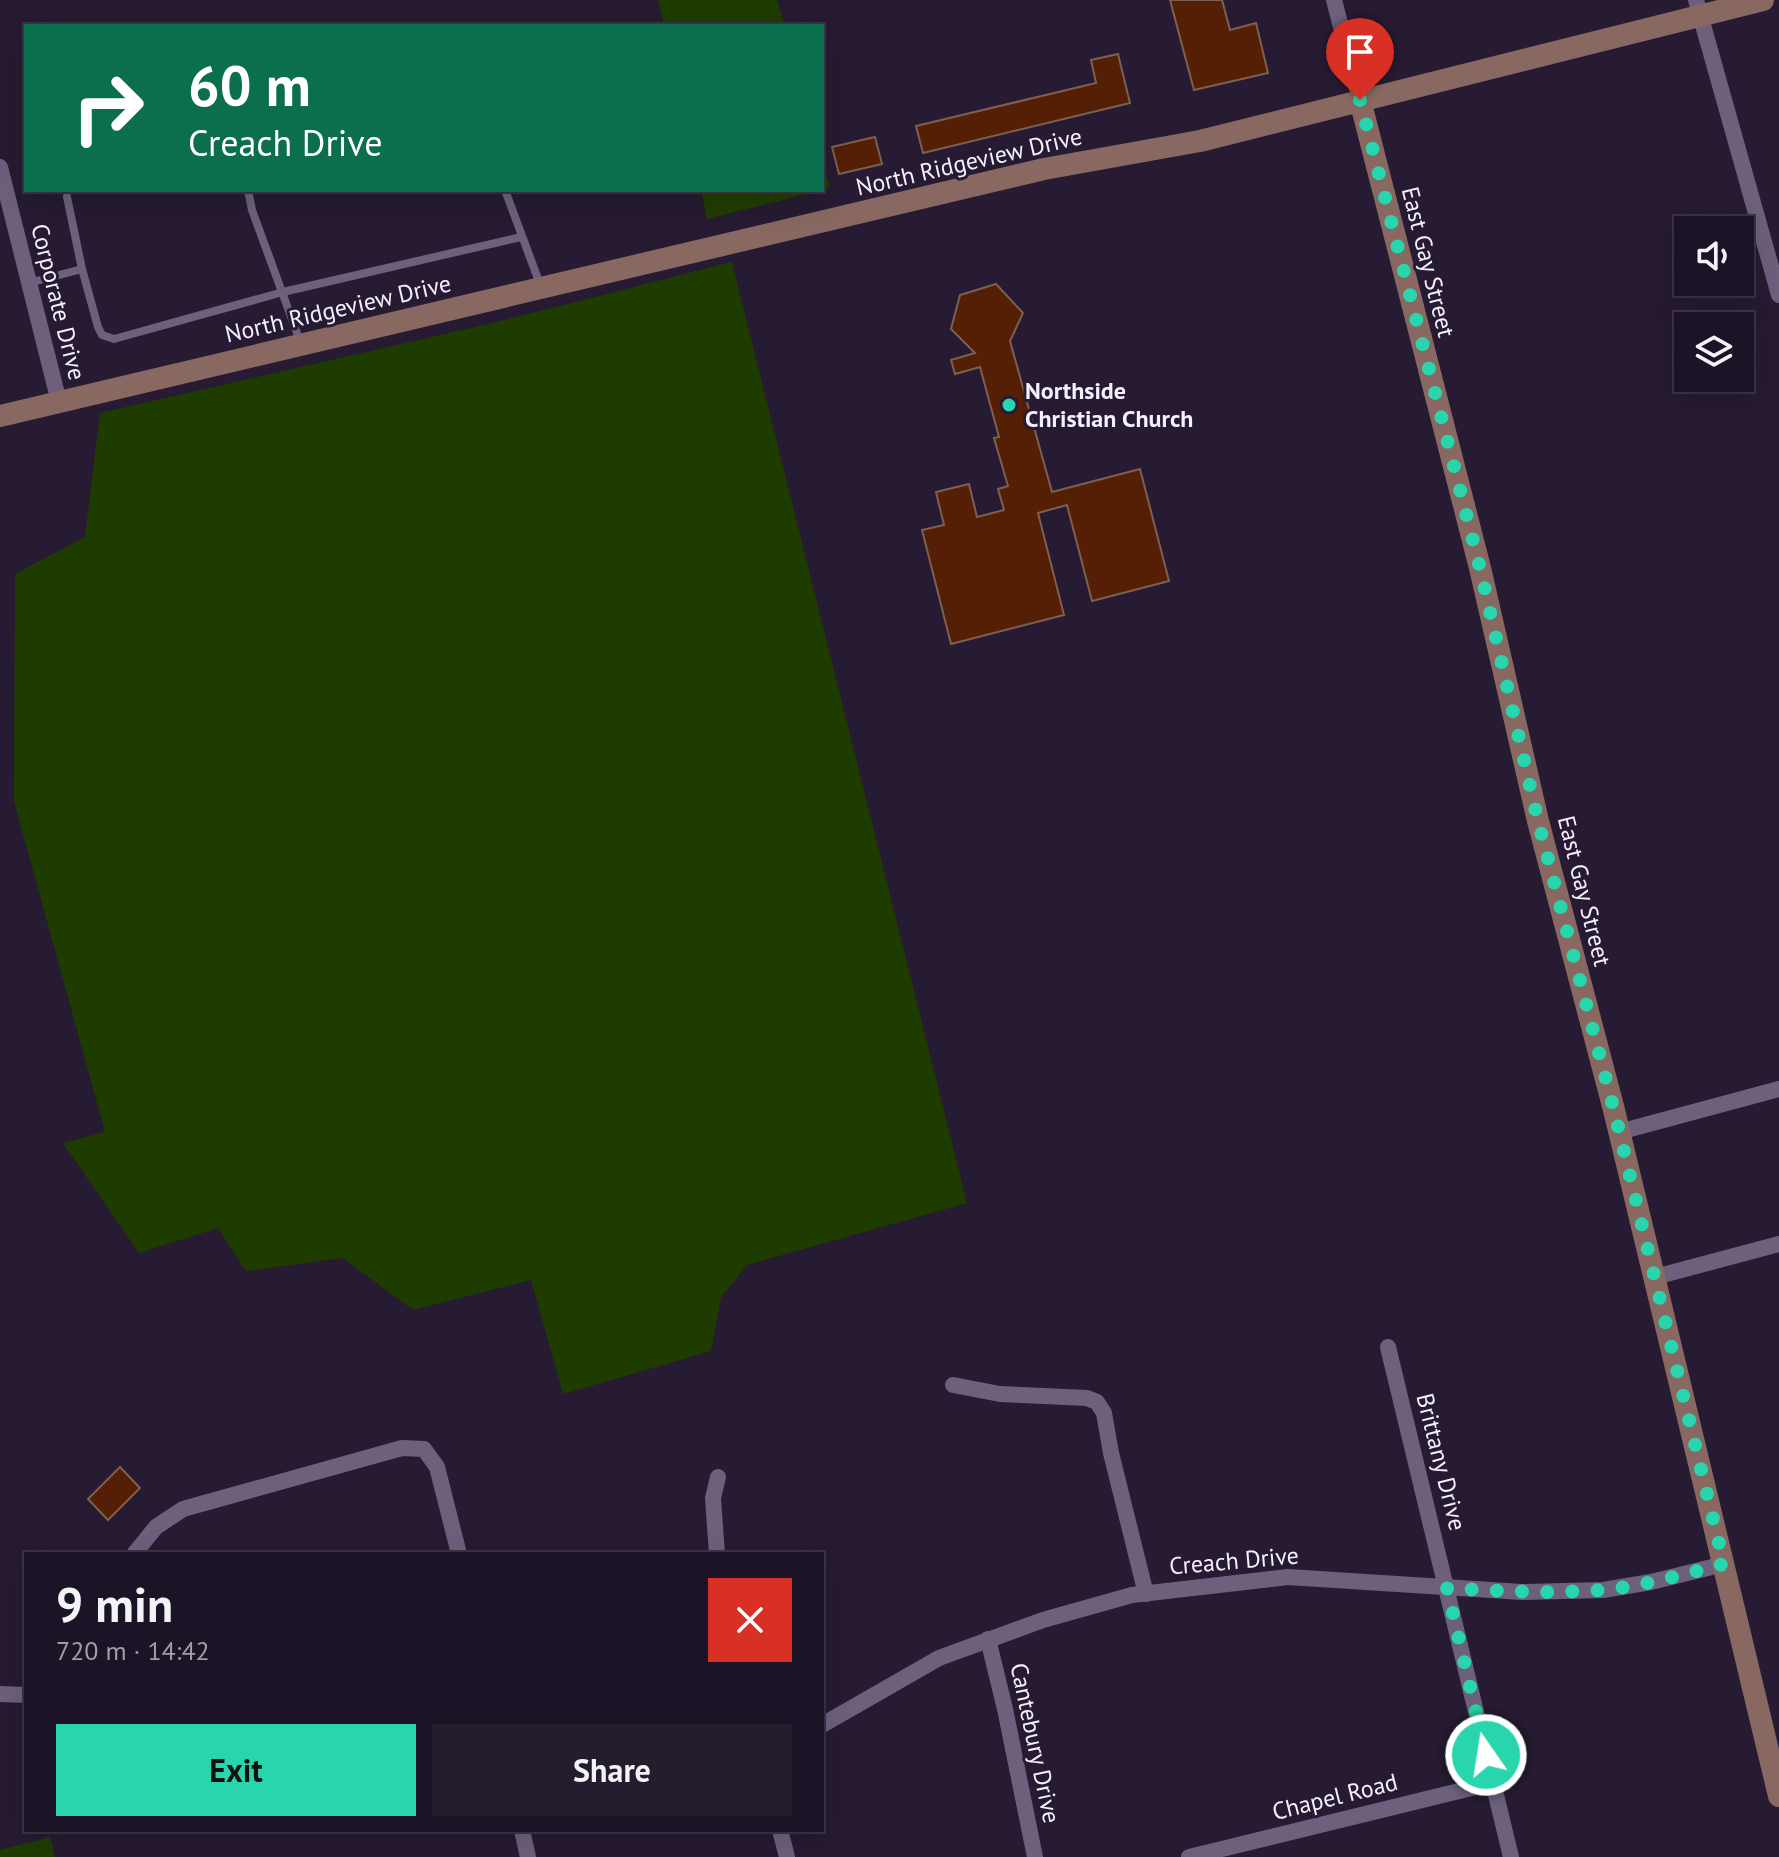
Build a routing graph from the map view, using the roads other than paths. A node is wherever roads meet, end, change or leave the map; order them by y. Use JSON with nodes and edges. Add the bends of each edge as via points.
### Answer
{"nodes":[{"id":1,"x":1334,"y":0,"type":"edge"},
{"id":2,"x":1763,"y":0,"type":"edge"},
{"id":3,"x":1698,"y":8,"type":"edge"},
{"id":4,"x":1360,"y":100,"type":"junction"},
{"id":5,"x":0,"y":167,"type":"edge"},
{"id":6,"x":248,"y":192,"type":"edge"},
{"id":7,"x":506,"y":192,"type":"edge"},
{"id":8,"x":67,"y":197,"type":"dead end"},
{"id":9,"x":521,"y":237,"type":"junction"},
{"id":10,"x":82,"y":269,"type":"junction"},
{"id":11,"x":29,"y":283,"type":"junction"},
{"id":12,"x":541,"y":288,"type":"junction"},
{"id":13,"x":283,"y":292,"type":"junction"},
{"id":14,"x":1779,"y":295,"type":"edge"},
{"id":15,"x":301,"y":345,"type":"junction"},
{"id":16,"x":59,"y":402,"type":"junction"},
{"id":17,"x":0,"y":416,"type":"edge"},
{"id":18,"x":1779,"y":1089,"type":"edge"},
{"id":19,"x":1619,"y":1132,"type":"junction"},
{"id":20,"x":1779,"y":1244,"type":"edge"},
{"id":21,"x":1655,"y":1277,"type":"junction"},
{"id":22,"x":1388,"y":1347,"type":"dead end"},
{"id":23,"x":953,"y":1385,"type":"dead end"},
{"id":24,"x":718,"y":1477,"type":"dead end"},
{"id":25,"x":136,"y":1552,"type":"edge"},
{"id":26,"x":458,"y":1552,"type":"edge"},
{"id":27,"x":717,"y":1552,"type":"edge"},
{"id":28,"x":1724,"y":1564,"type":"junction"},
{"id":29,"x":1447,"y":1588,"type":"junction"},
{"id":30,"x":1146,"y":1594,"type":"junction"},
{"id":31,"x":988,"y":1639,"type":"junction"},
{"id":32,"x":0,"y":1694,"type":"edge"},
{"id":33,"x":24,"y":1695,"type":"edge"},
{"id":34,"x":824,"y":1724,"type":"edge"},
{"id":35,"x":1492,"y":1783,"type":"junction"},
{"id":36,"x":1779,"y":1796,"type":"edge"},
{"id":37,"x":522,"y":1832,"type":"edge"},
{"id":38,"x":781,"y":1832,"type":"edge"},
{"id":39,"x":528,"y":1857,"type":"edge"},
{"id":40,"x":787,"y":1857,"type":"edge"},
{"id":41,"x":1035,"y":1857,"type":"edge"},
{"id":42,"x":1189,"y":1857,"type":"edge"},
{"id":43,"x":1511,"y":1857,"type":"edge"}],
"edges":[{"from":1,"to":4,"type":"street","name":"East Gay Street"},
{"from":2,"to":3,"type":"main road","name":"North Ridgeview Drive"},
{"from":3,"to":4,"type":"main road","name":"North Ridgeview Drive"},
{"from":3,"to":14,"type":"street"},
{"from":4,"to":12,"type":"main road","name":"North Ridgeview Drive","via":[[1200,141],[1044,169]]},
{"from":4,"to":19,"type":"main road","name":"East Gay Street"},
{"from":5,"to":11,"type":"street","name":"Corporate Drive"},
{"from":6,"to":13,"type":"lane"},
{"from":7,"to":9,"type":"lane"},
{"from":8,"to":10,"type":"lane"},
{"from":9,"to":12,"type":"lane"},
{"from":9,"to":13,"type":"lane"},
{"from":10,"to":11,"type":"lane"},
{"from":10,"to":13,"type":"lane","via":[[98,327],[114,339]]},
{"from":11,"to":16,"type":"street","name":"Corporate Drive"},
{"from":12,"to":15,"type":"main road","name":"North Ridgeview Drive"},
{"from":13,"to":15,"type":"lane"},
{"from":15,"to":16,"type":"main road","name":"North Ridgeview Drive"},
{"from":16,"to":17,"type":"main road","name":"North Ridgeview Drive"},
{"from":18,"to":19,"type":"street"},
{"from":19,"to":21,"type":"main road","name":"East Gay Street"},
{"from":20,"to":21,"type":"street"},
{"from":21,"to":28,"type":"main road","name":"East Gay Street"},
{"from":22,"to":29,"type":"street","name":"Brittany Drive"},
{"from":23,"to":30,"type":"street","via":[[1097,1402],[1104,1413]]},
{"from":24,"to":27,"type":"street","via":[[713,1498]]},
{"from":25,"to":26,"type":"street","via":[[156,1527],[183,1509],[402,1448],[424,1449],[437,1467]]},
{"from":28,"to":29,"type":"street","name":"Creach Drive","via":[[1603,1590]]},
{"from":28,"to":36,"type":"main road","name":"East Gay Street"},
{"from":29,"to":30,"type":"street","name":"Creach Drive","via":[[1288,1577]]},
{"from":29,"to":35,"type":"street"},
{"from":30,"to":31,"type":"street","name":"Creach Drive"},
{"from":31,"to":34,"type":"street","name":"Creach Drive","via":[[939,1658]]},
{"from":31,"to":41,"type":"street","name":"Cantebury Drive"},
{"from":32,"to":33,"type":"street"},
{"from":35,"to":42,"type":"street","name":"Chapel Road"},
{"from":35,"to":43,"type":"street"},
{"from":37,"to":39,"type":"street"},
{"from":38,"to":40,"type":"street"}]}
